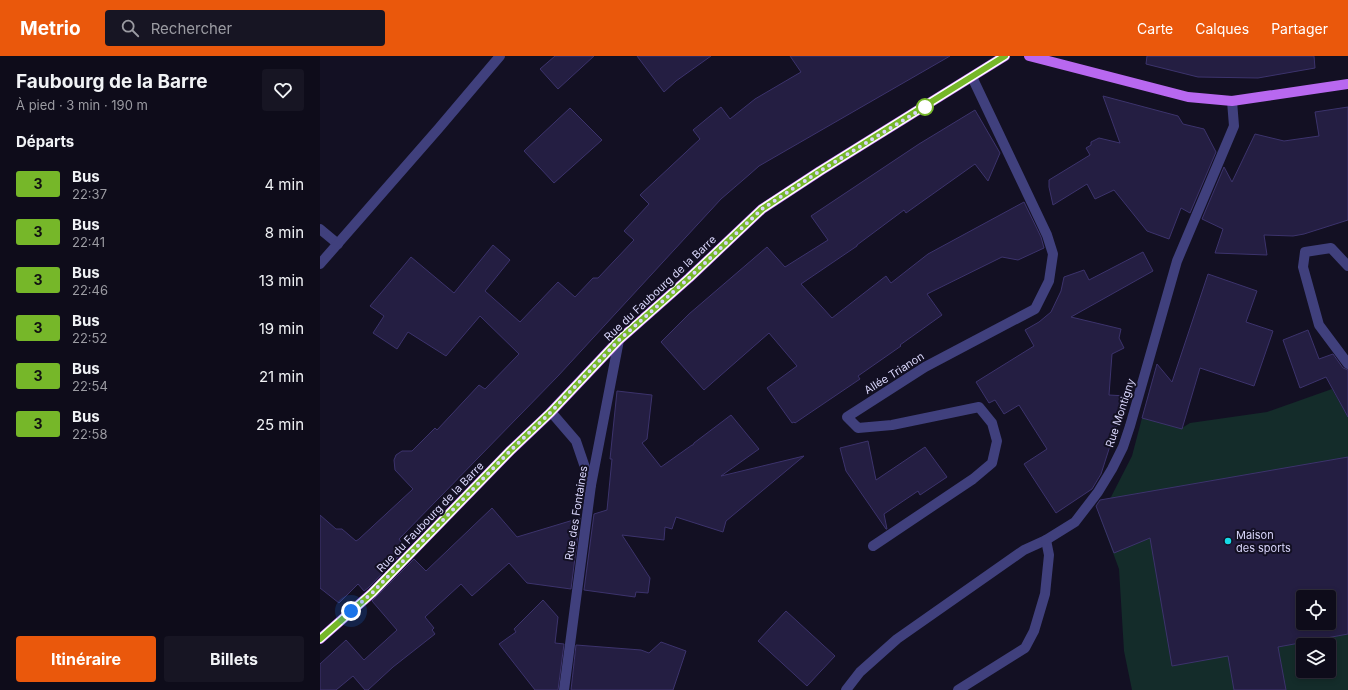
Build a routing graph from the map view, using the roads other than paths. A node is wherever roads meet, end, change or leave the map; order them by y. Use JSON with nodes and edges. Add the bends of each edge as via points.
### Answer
{"nodes":[{"id":1,"x":500,"y":56,"type":"edge"},
{"id":2,"x":1005,"y":56,"type":"edge"},
{"id":3,"x":1029,"y":56,"type":"edge"},
{"id":4,"x":972,"y":77,"type":"junction"},
{"id":5,"x":1348,"y":84,"type":"edge"},
{"id":6,"x":1232,"y":101,"type":"junction"},
{"id":7,"x":320,"y":229,"type":"edge"},
{"id":8,"x":338,"y":244,"type":"junction"},
{"id":9,"x":320,"y":264,"type":"edge"},
{"id":10,"x":1348,"y":266,"type":"edge"},
{"id":11,"x":619,"y":340,"type":"junction"},
{"id":12,"x":1348,"y":364,"type":"edge"},
{"id":13,"x":551,"y":412,"type":"junction"},
{"id":14,"x":591,"y":485,"type":"junction"},
{"id":15,"x":1046,"y":540,"type":"junction"},
{"id":16,"x":873,"y":546,"type":"dead end"},
{"id":17,"x":320,"y":639,"type":"edge"},
{"id":18,"x":564,"y":690,"type":"edge"},
{"id":19,"x":846,"y":690,"type":"edge"},
{"id":20,"x":958,"y":690,"type":"edge"}],
"edges":[{"from":1,"to":8,"type":"street"},
{"from":2,"to":4,"type":"main road","name":"Rue du Faubourg de la Barre"},
{"from":3,"to":6,"type":"main road","via":[[1188,97]]},
{"from":4,"to":11,"type":"main road","name":"Rue du Faubourg de la Barre","via":[[762,209]]},
{"from":4,"to":16,"type":"street","name":"Allée Trianon","via":[[1047,235],[1053,254],[1049,281],[1035,309],[925,367],[847,417],[858,428],[892,425],[979,407],[992,422],[997,441],[992,463]]},
{"from":5,"to":6,"type":"main road"},
{"from":6,"to":15,"type":"street","name":"Rue Montigny","via":[[1234,126],[1177,261],[1123,447],[1098,492],[1075,522]]},
{"from":7,"to":8,"type":"street"},
{"from":8,"to":9,"type":"street"},
{"from":10,"to":12,"type":"street","via":[[1331,248],[1305,252],[1303,267],[1319,325]]},
{"from":11,"to":13,"type":"main road","name":"Rue du Faubourg de la Barre"},
{"from":11,"to":14,"type":"street","name":"Rue des Fontaines"},
{"from":13,"to":14,"type":"street","via":[[576,441]]},
{"from":13,"to":17,"type":"main road","name":"Rue du Faubourg de la Barre","via":[[372,593]]},
{"from":14,"to":18,"type":"street","name":"Rue des Fontaines"},
{"from":15,"to":19,"type":"street","name":"Rue Montigny","via":[[1024,550],[897,639],[860,672]]},
{"from":15,"to":20,"type":"street","via":[[1049,556],[1046,587],[1034,631],[1025,648]]}]}
